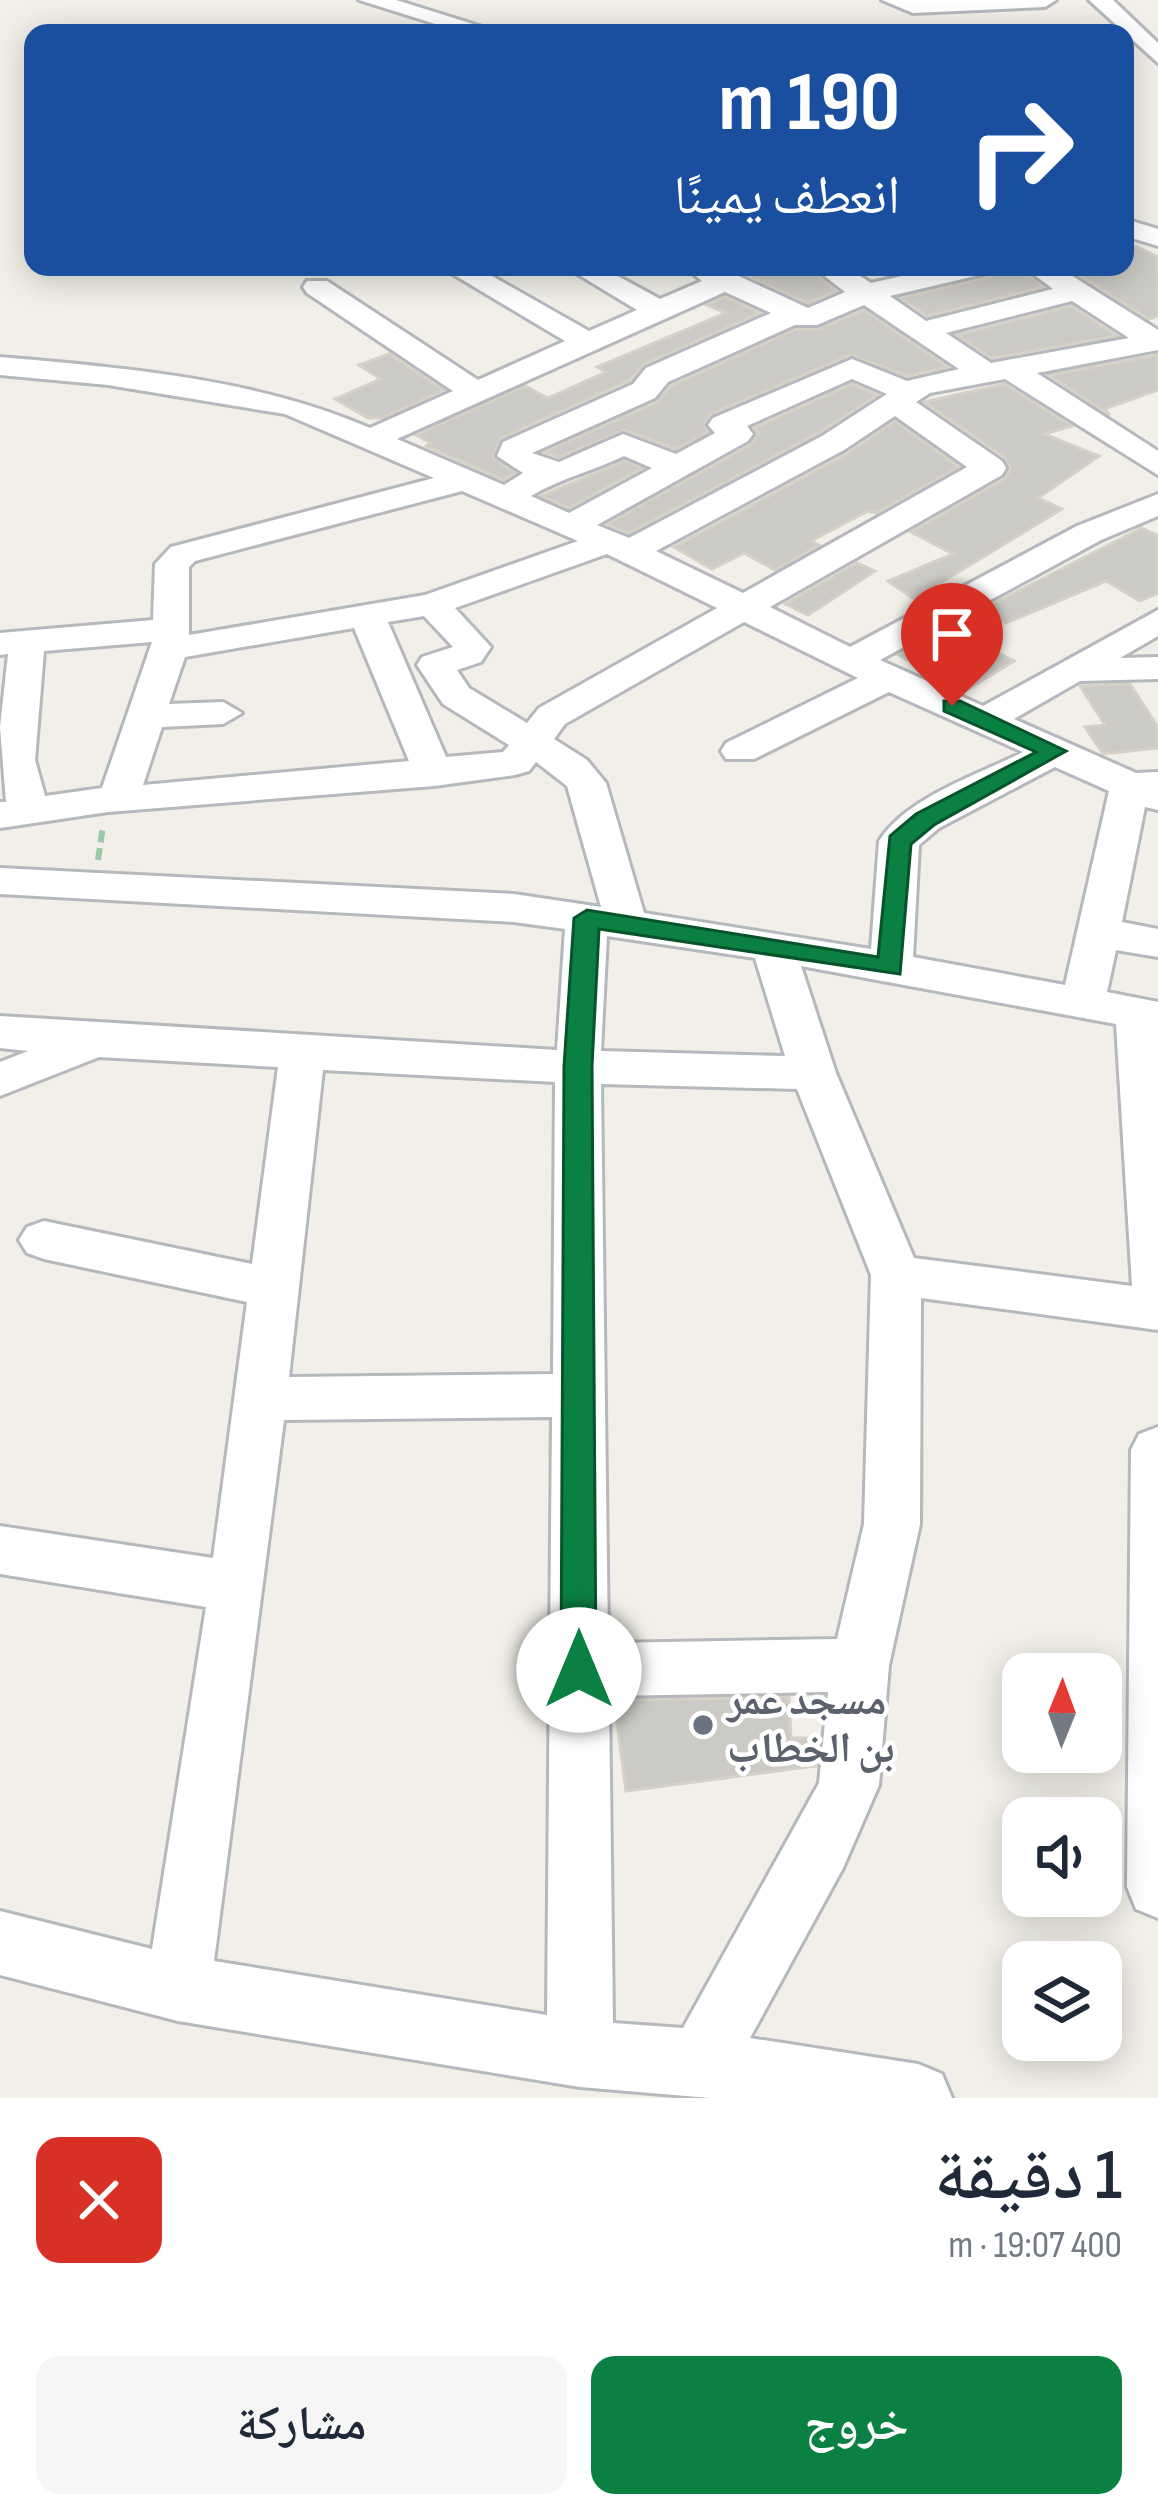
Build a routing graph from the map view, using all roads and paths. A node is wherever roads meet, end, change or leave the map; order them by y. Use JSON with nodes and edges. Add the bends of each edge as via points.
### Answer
{"nodes":[{"id":1,"x":370,"y":0,"type":"edge"},
{"id":2,"x":893,"y":0,"type":"edge"},
{"id":3,"x":1046,"y":0,"type":"edge"},
{"id":4,"x":1100,"y":0,"type":"edge"},
{"id":5,"x":974,"y":2,"type":"edge"},
{"id":6,"x":457,"y":24,"type":"edge"},
{"id":7,"x":1125,"y":24,"type":"edge"},
{"id":8,"x":1134,"y":33,"type":"edge"},
{"id":9,"x":1158,"y":56,"type":"edge"},
{"id":10,"x":470,"y":276,"type":"edge"},
{"id":11,"x":597,"y":276,"type":"edge"},
{"id":12,"x":716,"y":276,"type":"edge"},
{"id":13,"x":843,"y":276,"type":"edge"},
{"id":14,"x":939,"y":276,"type":"edge"},
{"id":15,"x":1051,"y":276,"type":"edge"},
{"id":16,"x":725,"y":280,"type":"junction"},
{"id":17,"x":317,"y":287,"type":"dead end"},
{"id":18,"x":871,"y":292,"type":"junction"},
{"id":19,"x":1075,"y":292,"type":"junction"},
{"id":20,"x":659,"y":310,"type":"junction"},
{"id":21,"x":781,"y":320,"type":"junction"},
{"id":22,"x":924,"y":330,"type":"junction"},
{"id":23,"x":588,"y":342,"type":"junction"},
{"id":24,"x":1157,"y":342,"type":"edge"},
{"id":25,"x":0,"y":366,"type":"edge"},
{"id":26,"x":852,"y":368,"type":"junction"},
{"id":27,"x":996,"y":370,"type":"junction"},
{"id":28,"x":476,"y":392,"type":"junction"},
{"id":29,"x":902,"y":398,"type":"junction"},
{"id":30,"x":369,"y":440,"type":"junction"},
{"id":31,"x":1158,"y":465,"type":"edge"},
{"id":32,"x":676,"y":466,"type":"junction"},
{"id":33,"x":548,"y":472,"type":"junction"},
{"id":34,"x":462,"y":481,"type":"junction"},
{"id":35,"x":503,"y":500,"type":"junction"},
{"id":36,"x":1158,"y":504,"type":"edge"},
{"id":37,"x":568,"y":526,"type":"junction"},
{"id":38,"x":618,"y":547,"type":"junction"},
{"id":39,"x":432,"y":604,"type":"junction"},
{"id":40,"x":741,"y":608,"type":"junction"},
{"id":41,"x":367,"y":616,"type":"junction"},
{"id":42,"x":1158,"y":621,"type":"edge"},
{"id":43,"x":170,"y":639,"type":"junction"},
{"id":44,"x":14,"y":643,"type":"edge"},
{"id":45,"x":851,"y":661,"type":"junction"},
{"id":46,"x":1158,"y":668,"type":"edge"},
{"id":47,"x":1072,"y":671,"type":"junction"},
{"id":48,"x":889,"y":677,"type":"junction"},
{"id":49,"x":223,"y":713,"type":"dead end"},
{"id":50,"x":147,"y":716,"type":"junction"},
{"id":51,"x":984,"y":721,"type":"junction"},
{"id":52,"x":532,"y":745,"type":"junction"},
{"id":53,"x":740,"y":751,"type":"dead end"},
{"id":54,"x":1054,"y":751,"type":"junction"},
{"id":55,"x":434,"y":774,"type":"junction"},
{"id":56,"x":1149,"y":789,"type":"edge"},
{"id":57,"x":113,"y":799,"type":"junction"},
{"id":58,"x":14,"y":812,"type":"edge"},
{"id":59,"x":0,"y":881,"type":"edge"},
{"id":60,"x":94,"y":888,"type":"junction"},
{"id":61,"x":606,"y":920,"type":"junction"},
{"id":62,"x":1097,"y":932,"type":"junction"},
{"id":63,"x":1158,"y":944,"type":"edge"},
{"id":64,"x":772,"y":946,"type":"junction"},
{"id":65,"x":891,"y":968,"type":"junction"},
{"id":66,"x":1083,"y":1003,"type":"junction"},
{"id":67,"x":1147,"y":1015,"type":"edge"},
{"id":68,"x":0,"y":1032,"type":"edge"},
{"id":69,"x":94,"y":1042,"type":"junction"},
{"id":70,"x":303,"y":1050,"type":"junction"},
{"id":71,"x":578,"y":1066,"type":"junction"},
{"id":72,"x":813,"y":1073,"type":"junction"},
{"id":73,"x":0,"y":1081,"type":"edge"},
{"id":74,"x":44,"y":1240,"type":"dead end"},
{"id":75,"x":896,"y":1275,"type":"junction"},
{"id":76,"x":272,"y":1288,"type":"junction"},
{"id":77,"x":1158,"y":1305,"type":"edge"},
{"id":78,"x":578,"y":1395,"type":"junction"},
{"id":79,"x":257,"y":1400,"type":"junction"},
{"id":80,"x":1158,"y":1450,"type":"edge"},
{"id":81,"x":1158,"y":1547,"type":"edge"},
{"id":82,"x":0,"y":1550,"type":"edge"},
{"id":83,"x":237,"y":1587,"type":"junction"},
{"id":84,"x":860,"y":1665,"type":"junction"},
{"id":85,"x":579,"y":1670,"type":"junction"},
{"id":86,"x":1157,"y":1818,"type":"edge"},
{"id":87,"x":1158,"y":1888,"type":"edge"},
{"id":88,"x":0,"y":1942,"type":"edge"},
{"id":89,"x":178,"y":1988,"type":"junction"},
{"id":90,"x":580,"y":2054,"type":"junction"},
{"id":91,"x":700,"y":2063,"type":"junction"},
{"id":92,"x":886,"y":2096,"type":"edge"}],
"edges":[{"from":1,"to":6,"type":"street"},
{"from":2,"to":5,"type":"street"},
{"from":3,"to":5,"type":"street"},
{"from":4,"to":7,"type":"street"},
{"from":8,"to":9,"type":"street"},
{"from":10,"to":23,"type":"street"},
{"from":11,"to":20,"type":"street"},
{"from":12,"to":16,"type":"street"},
{"from":13,"to":18,"type":"street"},
{"from":14,"to":18,"type":"street"},
{"from":15,"to":19,"type":"street"},
{"from":16,"to":20,"type":"street"},
{"from":16,"to":21,"type":"street"},
{"from":17,"to":28,"type":"street"},
{"from":18,"to":21,"type":"street","via":[[811,319]]},
{"from":18,"to":22,"type":"street"},
{"from":19,"to":22,"type":"street"},
{"from":19,"to":24,"type":"street"},
{"from":20,"to":23,"type":"street"},
{"from":21,"to":26,"type":"street"},
{"from":21,"to":33,"type":"street","via":[[511,451]]},
{"from":22,"to":27,"type":"street"},
{"from":23,"to":28,"type":"street"},
{"from":24,"to":27,"type":"street"},
{"from":25,"to":30,"type":"street","via":[[279,403]]},
{"from":26,"to":29,"type":"street"},
{"from":26,"to":32,"type":"street","via":[[724,425],[737,434]]},
{"from":27,"to":29,"type":"street"},
{"from":27,"to":31,"type":"street"},
{"from":28,"to":30,"type":"street"},
{"from":29,"to":38,"type":"street","via":[[833,443]]},
{"from":29,"to":40,"type":"street","via":[[990,468]]},
{"from":30,"to":34,"type":"street"},
{"from":32,"to":33,"type":"street","via":[[616,445],[565,472]]},
{"from":32,"to":37,"type":"street"},
{"from":33,"to":35,"type":"street"},
{"from":34,"to":35,"type":"street"},
{"from":34,"to":43,"type":"street","via":[[184,554],[172,564]]},
{"from":35,"to":37,"type":"street"},
{"from":36,"to":45,"type":"street"},
{"from":37,"to":38,"type":"street"},
{"from":38,"to":39,"type":"street"},
{"from":38,"to":40,"type":"street"},
{"from":39,"to":41,"type":"street"},
{"from":39,"to":52,"type":"street","via":[[473,651],[435,665],[441,679]]},
{"from":40,"to":45,"type":"street"},
{"from":40,"to":52,"type":"street","via":[[543,722]]},
{"from":41,"to":43,"type":"street"},
{"from":41,"to":55,"type":"street"},
{"from":42,"to":47,"type":"street"},
{"from":43,"to":44,"type":"street"},
{"from":43,"to":50,"type":"street"},
{"from":44,"to":58,"type":"street"},
{"from":45,"to":48,"type":"street"},
{"from":46,"to":47,"type":"street"},
{"from":47,"to":51,"type":"street"},
{"from":48,"to":51,"type":"street"},
{"from":48,"to":53,"type":"street"},
{"from":49,"to":50,"type":"street"},
{"from":50,"to":57,"type":"street"},
{"from":51,"to":54,"type":"street"},
{"from":52,"to":55,"type":"street","via":[[515,763]]},
{"from":52,"to":61,"type":"street","via":[[586,783]]},
{"from":54,"to":56,"type":"street"},
{"from":54,"to":65,"type":"street","via":[[925,819],[899,842]]},
{"from":55,"to":57,"type":"street"},
{"from":56,"to":62,"type":"street"},
{"from":57,"to":58,"type":"street"},
{"from":57,"to":60,"type":"path"},
{"from":59,"to":60,"type":"street"},
{"from":60,"to":61,"type":"street","via":[[448,901]]},
{"from":61,"to":64,"type":"street"},
{"from":61,"to":71,"type":"street"},
{"from":62,"to":63,"type":"street"},
{"from":62,"to":66,"type":"street"},
{"from":64,"to":65,"type":"street"},
{"from":64,"to":72,"type":"street"},
{"from":65,"to":66,"type":"street"},
{"from":66,"to":67,"type":"street"},
{"from":67,"to":77,"type":"street"},
{"from":68,"to":69,"type":"street"},
{"from":69,"to":70,"type":"street"},
{"from":69,"to":73,"type":"street"},
{"from":70,"to":71,"type":"street"},
{"from":70,"to":76,"type":"street"},
{"from":71,"to":72,"type":"street"},
{"from":71,"to":78,"type":"street"},
{"from":72,"to":75,"type":"street"},
{"from":74,"to":76,"type":"street"},
{"from":75,"to":77,"type":"street"},
{"from":75,"to":84,"type":"street","via":[[892,1524]]},
{"from":76,"to":79,"type":"street"},
{"from":78,"to":79,"type":"street"},
{"from":78,"to":85,"type":"street"},
{"from":79,"to":83,"type":"street"},
{"from":80,"to":81,"type":"street"},
{"from":81,"to":86,"type":"street"},
{"from":82,"to":83,"type":"street"},
{"from":83,"to":89,"type":"street"},
{"from":84,"to":85,"type":"street"},
{"from":84,"to":91,"type":"street","via":[[849,1785]]},
{"from":85,"to":90,"type":"street"},
{"from":86,"to":87,"type":"street"},
{"from":88,"to":89,"type":"street"},
{"from":89,"to":90,"type":"street"},
{"from":90,"to":91,"type":"street"},
{"from":91,"to":92,"type":"street"}]}
